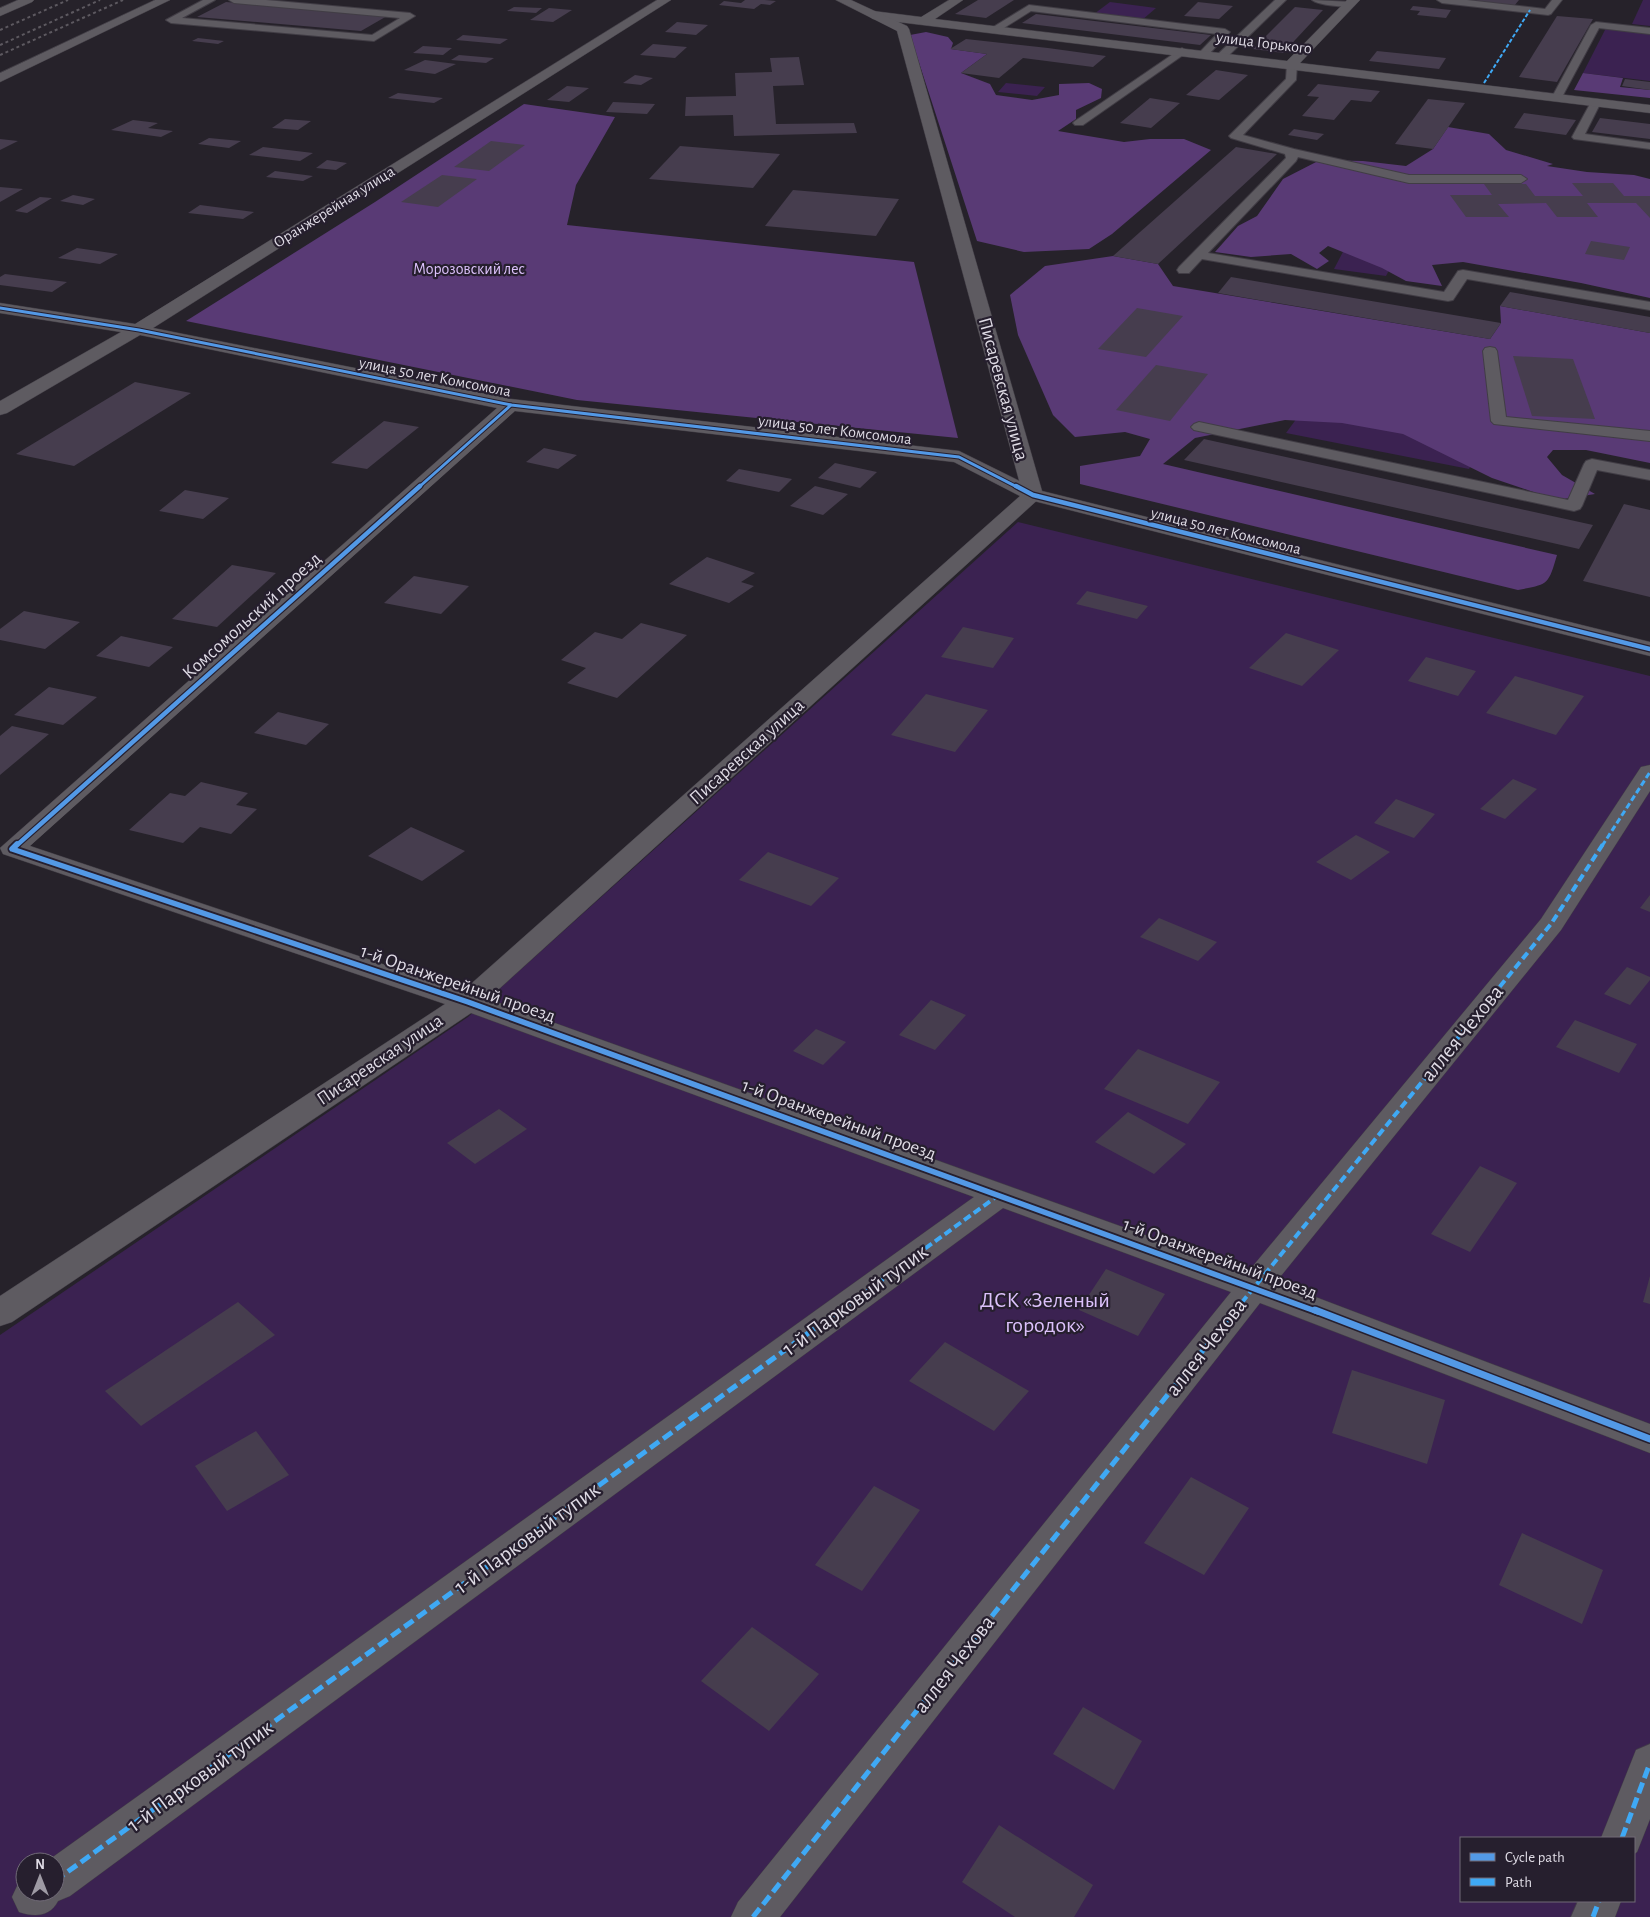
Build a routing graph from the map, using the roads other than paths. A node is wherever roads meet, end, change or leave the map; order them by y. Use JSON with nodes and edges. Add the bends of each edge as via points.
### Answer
{"nodes":[{"id":1,"x":28,"y":0,"type":"edge"},
{"id":2,"x":210,"y":0,"type":"edge"},
{"id":3,"x":234,"y":0,"type":"edge"},
{"id":4,"x":665,"y":0,"type":"edge"},
{"id":5,"x":842,"y":0,"type":"edge"},
{"id":6,"x":957,"y":0,"type":"edge"},
{"id":7,"x":1281,"y":0,"type":"edge"},
{"id":8,"x":1317,"y":0,"type":"edge"},
{"id":9,"x":1442,"y":0,"type":"edge"},
{"id":10,"x":1557,"y":0,"type":"edge"},
{"id":11,"x":1352,"y":2,"type":"edge"},
{"id":12,"x":170,"y":3,"type":"edge"},
{"id":13,"x":198,"y":6,"type":"junction"},
{"id":14,"x":0,"y":12,"type":"edge"},
{"id":15,"x":873,"y":15,"type":"junction"},
{"id":16,"x":923,"y":21,"type":"junction"},
{"id":17,"x":995,"y":29,"type":"junction"},
{"id":18,"x":1650,"y":31,"type":"edge"},
{"id":19,"x":1182,"y":51,"type":"junction"},
{"id":20,"x":1203,"y":54,"type":"junction"},
{"id":21,"x":1222,"y":56,"type":"junction"},
{"id":22,"x":1292,"y":64,"type":"junction"},
{"id":23,"x":0,"y":78,"type":"edge"},
{"id":24,"x":1557,"y":97,"type":"junction"},
{"id":25,"x":1596,"y":102,"type":"junction"},
{"id":26,"x":1650,"y":109,"type":"edge"},
{"id":27,"x":1079,"y":123,"type":"dead end"},
{"id":28,"x":1650,"y":146,"type":"edge"},
{"id":29,"x":1291,"y":152,"type":"junction"},
{"id":30,"x":1521,"y":179,"type":"dead end"},
{"id":31,"x":1198,"y":255,"type":"junction"},
{"id":32,"x":1184,"y":270,"type":"dead end"},
{"id":33,"x":1650,"y":306,"type":"edge"},
{"id":34,"x":0,"y":308,"type":"edge"},
{"id":35,"x":140,"y":330,"type":"junction"},
{"id":36,"x":1490,"y":351,"type":"dead end"},
{"id":37,"x":511,"y":405,"type":"junction"},
{"id":38,"x":0,"y":409,"type":"edge"},
{"id":39,"x":1199,"y":427,"type":"dead end"},
{"id":40,"x":1650,"y":436,"type":"edge"},
{"id":41,"x":1650,"y":475,"type":"edge"},
{"id":42,"x":1033,"y":495,"type":"junction"},
{"id":43,"x":1650,"y":649,"type":"edge"},
{"id":44,"x":1650,"y":772,"type":"edge"},
{"id":45,"x":12,"y":848,"type":"joint"},
{"id":46,"x":468,"y":1002,"type":"junction"},
{"id":47,"x":1000,"y":1194,"type":"junction"},
{"id":48,"x":1254,"y":1287,"type":"junction"},
{"id":49,"x":0,"y":1313,"type":"edge"},
{"id":50,"x":1650,"y":1439,"type":"edge"},
{"id":51,"x":1650,"y":1763,"type":"edge"},
{"id":52,"x":1622,"y":1837,"type":"edge"},
{"id":53,"x":65,"y":1874,"type":"edge"},
{"id":54,"x":1599,"y":1902,"type":"edge"},
{"id":55,"x":753,"y":1917,"type":"edge"},
{"id":56,"x":1593,"y":1917,"type":"edge"}],
"edges":[{"from":1,"to":14,"type":"street"},
{"from":2,"to":13,"type":"lane"},
{"from":3,"to":13,"type":"lane","via":[[410,16],[374,38],[171,20]]},
{"from":4,"to":35,"type":"street","name":"Оранжерейная улица"},
{"from":5,"to":15,"type":"street","name":"Писаревская улица"},
{"from":6,"to":16,"type":"street"},
{"from":7,"to":21,"type":"lane"},
{"from":8,"to":11,"type":"lane"},
{"from":9,"to":10,"type":"lane","via":[[1548,12]]},
{"from":11,"to":22,"type":"street"},
{"from":12,"to":13,"type":"lane"},
{"from":12,"to":23,"type":"street"},
{"from":15,"to":16,"type":"street","name":"улица Горького"},
{"from":15,"to":42,"type":"street","name":"Писаревская улица","via":[[903,30]]},
{"from":16,"to":17,"type":"street","name":"улица Горького"},
{"from":17,"to":19,"type":"street","name":"улица Горького"},
{"from":17,"to":20,"type":"lane","via":[[1029,8],[1225,32]]},
{"from":18,"to":24,"type":"lane","via":[[1596,25]]},
{"from":19,"to":20,"type":"street","name":"улица Горького"},
{"from":19,"to":27,"type":"lane"},
{"from":20,"to":21,"type":"street","name":"улица Горького"},
{"from":21,"to":22,"type":"street","name":"улица Горького"},
{"from":22,"to":24,"type":"street","name":"улица Горького"},
{"from":22,"to":29,"type":"lane","via":[[1291,80],[1235,136]]},
{"from":24,"to":25,"type":"street","name":"улица Горького"},
{"from":25,"to":26,"type":"street","name":"улица Горького"},
{"from":25,"to":28,"type":"lane","via":[[1578,137]]},
{"from":29,"to":30,"type":"lane","via":[[1409,179]]},
{"from":29,"to":31,"type":"lane","via":[[1292,159]]},
{"from":31,"to":32,"type":"lane"},
{"from":31,"to":33,"type":"lane","via":[[1448,297],[1463,274]]},
{"from":34,"to":35,"type":"street","name":"улица 50 лет Комсомола"},
{"from":35,"to":37,"type":"street","name":"улица 50 лет Комсомола"},
{"from":35,"to":38,"type":"street","name":"Оранжерейная улица"},
{"from":36,"to":40,"type":"lane","via":[[1500,421]]},
{"from":37,"to":42,"type":"street","name":"улица 50 лет Комсомола","via":[[959,457]]},
{"from":37,"to":45,"type":"street","name":"Комсомольский проезд"},
{"from":39,"to":41,"type":"lane","via":[[1574,506],[1592,464]]},
{"from":42,"to":43,"type":"street","name":"улица 50 лет Комсомола"},
{"from":42,"to":46,"type":"street","name":"Писаревская улица"},
{"from":44,"to":48,"type":"street","name":"аллея Чехова","via":[[1551,924]]},
{"from":45,"to":46,"type":"street","name":"1-й Оранжерейный проезд"},
{"from":46,"to":47,"type":"street","name":"1-й Оранжерейный проезд"},
{"from":46,"to":49,"type":"street","name":"Писаревская улица"},
{"from":47,"to":48,"type":"street","name":"1-й Оранжерейный проезд"},
{"from":47,"to":53,"type":"street","name":"1-й Парковый тупик"},
{"from":48,"to":50,"type":"street","name":"1-й Оранжерейный проезд"},
{"from":48,"to":55,"type":"street","name":"аллея Чехова"},
{"from":51,"to":52,"type":"street"},
{"from":54,"to":56,"type":"street"}]}
